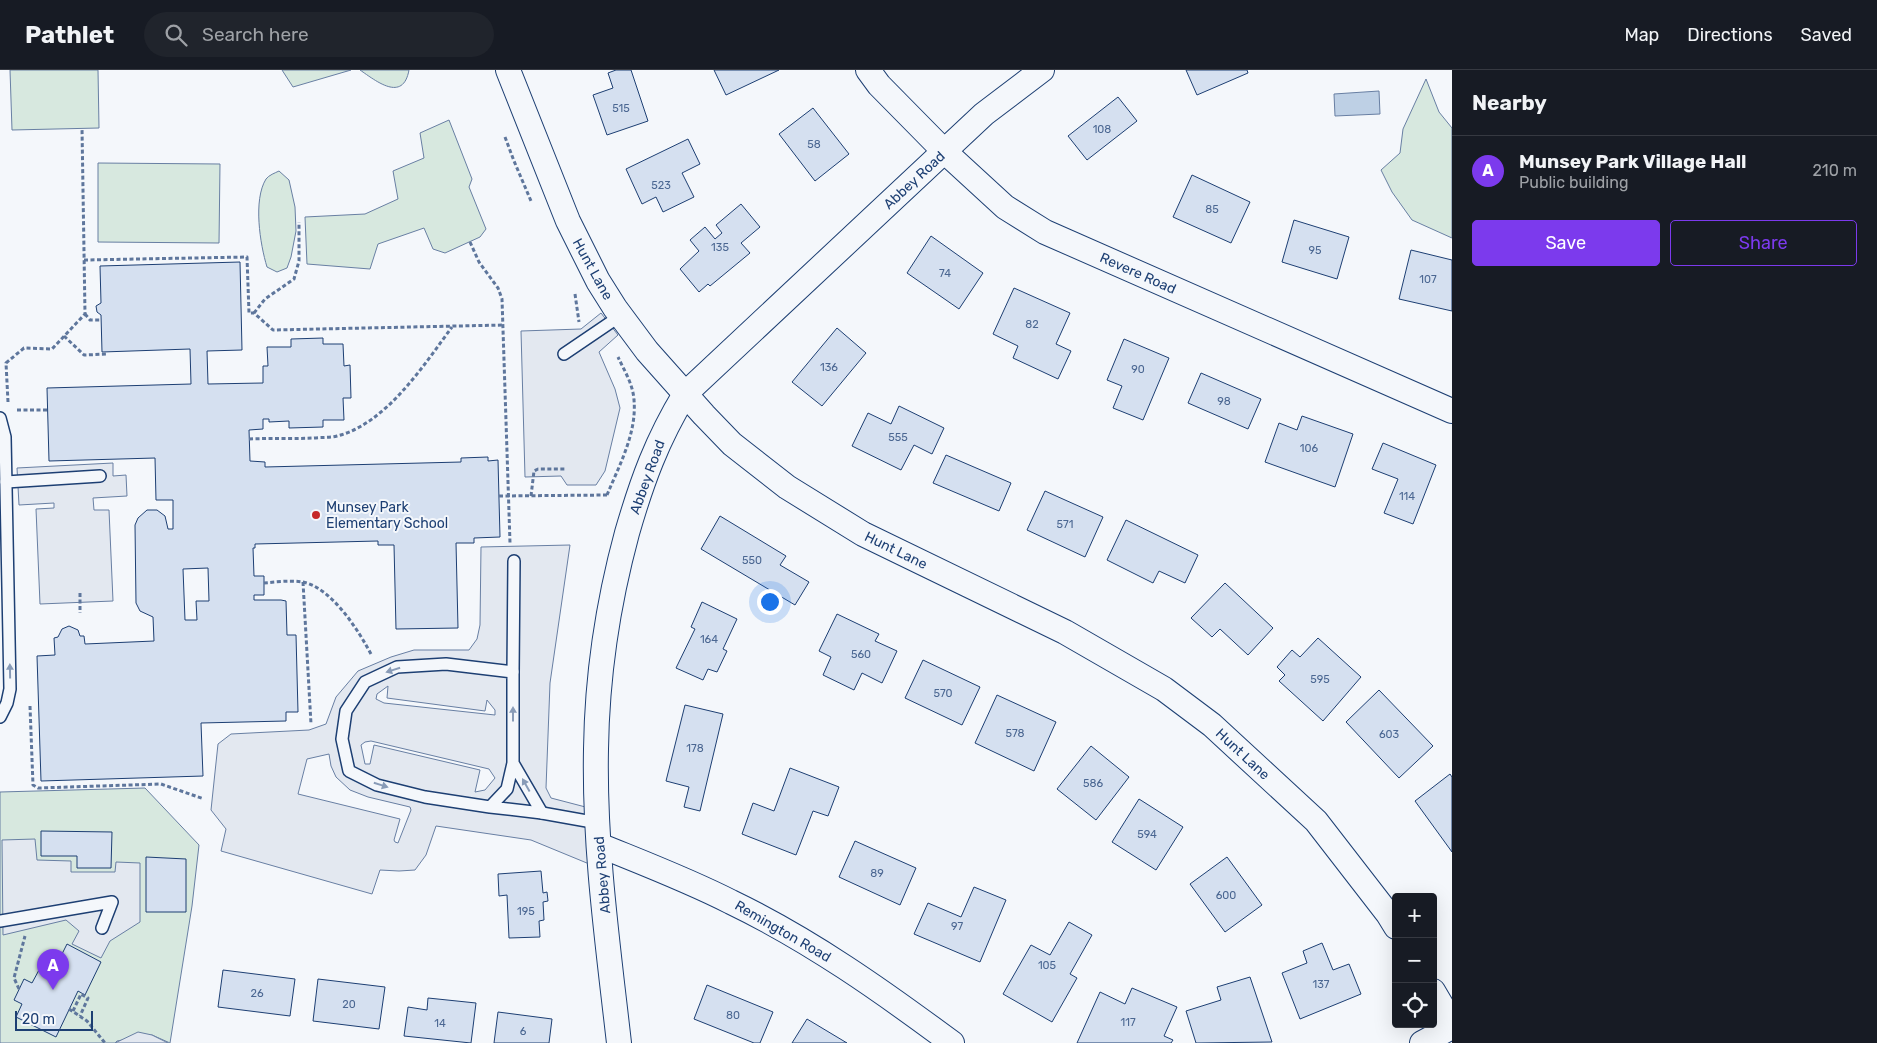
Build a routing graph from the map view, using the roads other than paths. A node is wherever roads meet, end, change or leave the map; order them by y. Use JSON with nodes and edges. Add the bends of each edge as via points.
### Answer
{"nodes":[{"id":1,"x":508,"y":70,"type":"edge"},
{"id":2,"x":868,"y":70,"type":"edge"},
{"id":3,"x":1042,"y":70,"type":"edge"},
{"id":4,"x":944,"y":151,"type":"junction"},
{"id":5,"x":620,"y":316,"type":"junction"},
{"id":6,"x":564,"y":354,"type":"dead end"},
{"id":7,"x":685,"y":394,"type":"junction"},
{"id":8,"x":1452,"y":411,"type":"edge"},
{"id":9,"x":0,"y":418,"type":"edge"},
{"id":10,"x":100,"y":476,"type":"dead end"},
{"id":11,"x":6,"y":482,"type":"junction"},
{"id":12,"x":514,"y":561,"type":"road end"},
{"id":13,"x":513,"y":672,"type":"junction"},
{"id":14,"x":0,"y":718,"type":"edge"},
{"id":15,"x":513,"y":763,"type":"junction"},
{"id":16,"x":490,"y":807,"type":"junction"},
{"id":17,"x":542,"y":813,"type":"junction"},
{"id":18,"x":598,"y":834,"type":"junction"},
{"id":19,"x":1392,"y":920,"type":"edge"},
{"id":20,"x":0,"y":921,"type":"edge"},
{"id":21,"x":102,"y":928,"type":"dead end"},
{"id":22,"x":1437,"y":998,"type":"edge"},
{"id":23,"x":1452,"y":1023,"type":"edge"},
{"id":24,"x":1452,"y":1027,"type":"edge"},
{"id":25,"x":619,"y":1043,"type":"edge"},
{"id":26,"x":952,"y":1043,"type":"edge"},
{"id":27,"x":1422,"y":1043,"type":"edge"}],
"edges":[{"from":1,"to":5,"type":"street","name":"Hunt Lane","via":[[568,221],[589,266]]},
{"from":2,"to":4,"type":"street","name":"Revere Road"},
{"from":3,"to":4,"type":"street","name":"Abbey Road","via":[[984,114]]},
{"from":4,"to":7,"type":"street","name":"Abbey Road"},
{"from":4,"to":8,"type":"street","name":"Revere Road","via":[[1005,207],[1045,232]]},
{"from":5,"to":6,"type":"lane"},
{"from":5,"to":7,"type":"street","name":"Hunt Lane"},
{"from":7,"to":18,"type":"street","name":"Abbey Road","via":[[667,424],[645,475],[614,585],[602,650],[599,695],[596,749]]},
{"from":7,"to":19,"type":"street","name":"Hunt Lane","via":[[732,444],[787,488],[820,509],[862,534],[1065,632],[1164,689],[1204,719],[1316,821]]},
{"from":9,"to":11,"type":"lane"},
{"from":10,"to":11,"type":"lane"},
{"from":14,"to":11,"type":"lane","one_way":true,"via":[[10,689]]},
{"from":12,"to":13,"type":"lane"},
{"from":15,"to":13,"type":"lane","one_way":true},
{"from":13,"to":16,"type":"lane","one_way":true,"via":[[446,664],[397,668],[365,682],[346,711],[342,739],[349,771],[377,785],[436,800]]},
{"from":15,"to":16,"type":"lane","via":[[507,789]]},
{"from":17,"to":15,"type":"lane","one_way":true},
{"from":16,"to":17,"type":"lane"},
{"from":17,"to":18,"type":"lane"},
{"from":18,"to":25,"type":"street","name":"Abbey Road"},
{"from":18,"to":26,"type":"street","name":"Remington Road","via":[[822,952]]},
{"from":20,"to":21,"type":"lane","via":[[112,902]]},
{"from":22,"to":23,"type":"street"},
{"from":24,"to":27,"type":"street"}]}
